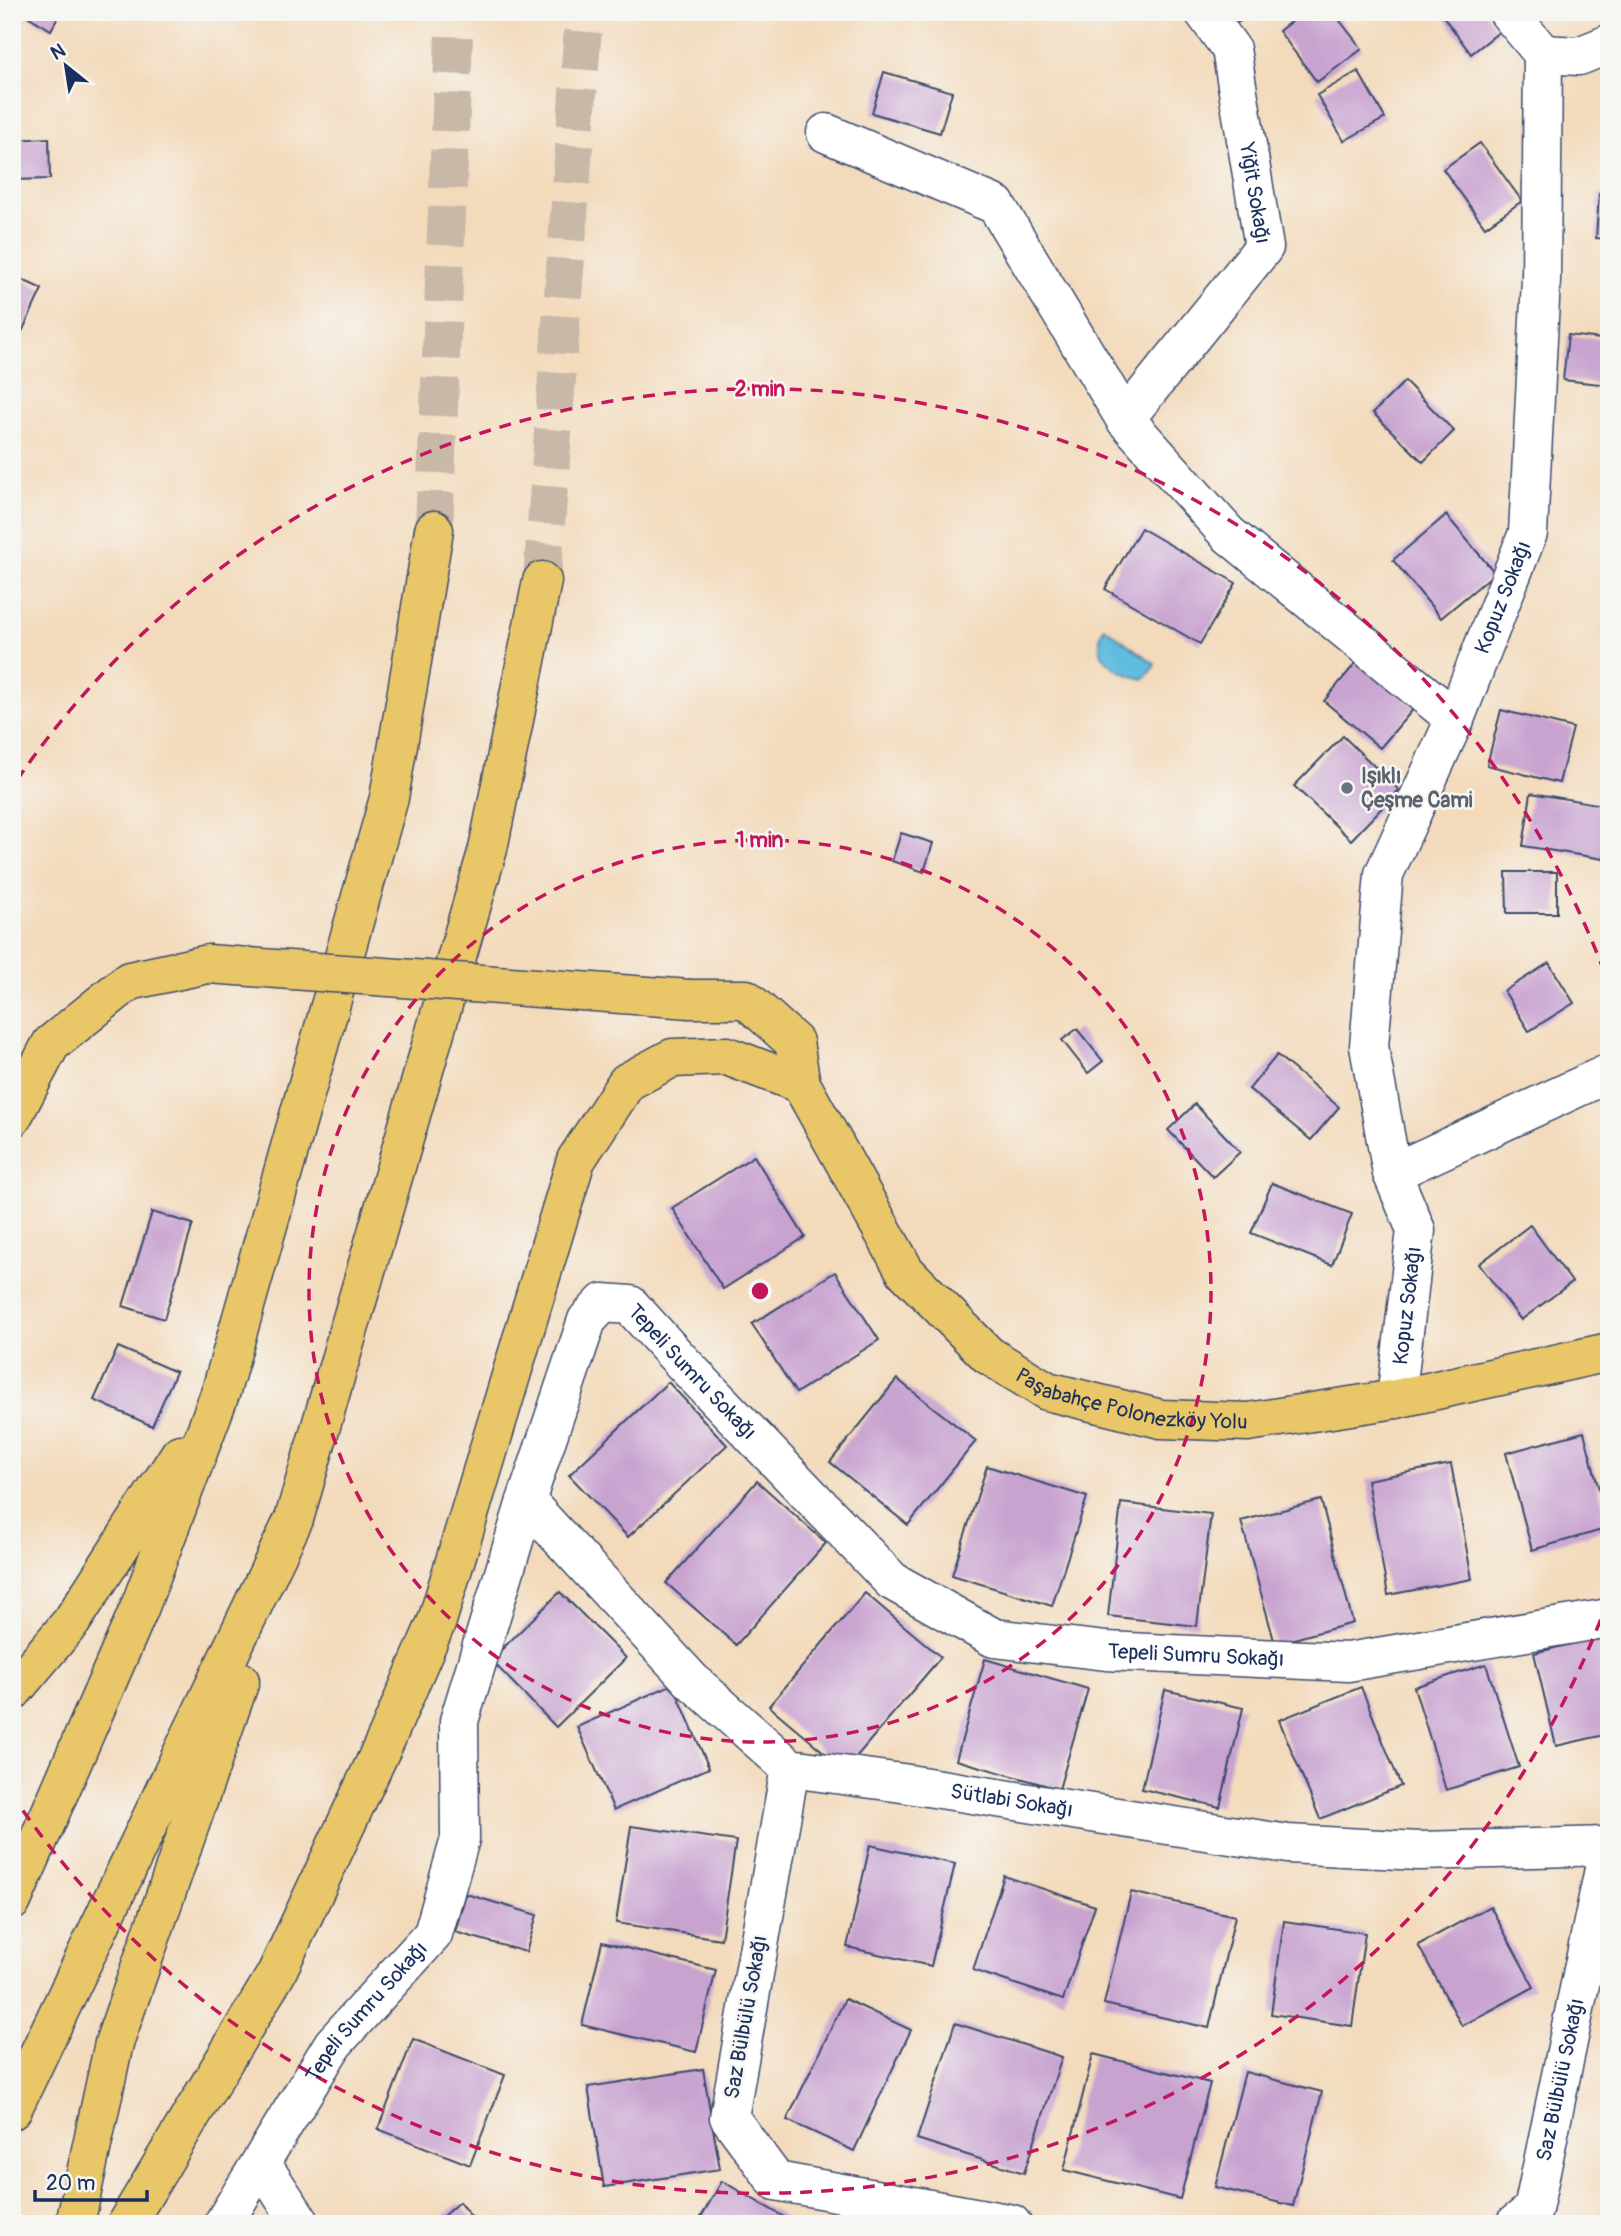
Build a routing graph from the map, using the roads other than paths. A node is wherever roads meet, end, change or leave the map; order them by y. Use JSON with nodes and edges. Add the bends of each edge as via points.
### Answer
{"nodes":[{"id":1,"x":1205,"y":12,"type":"edge"},
{"id":2,"x":1508,"y":12,"type":"edge"},
{"id":3,"x":1609,"y":44,"type":"edge"},
{"id":4,"x":1544,"y":54,"type":"junction"},
{"id":5,"x":827,"y":133,"type":"dead end"},
{"id":6,"x":1125,"y":419,"type":"junction"},
{"id":7,"x":434,"y":530,"type":"tunnel mouth"},
{"id":8,"x":542,"y":581,"type":"tunnel mouth"},
{"id":9,"x":1455,"y":719,"type":"junction"},
{"id":10,"x":1609,"y":1073,"type":"edge"},
{"id":11,"x":801,"y":1084,"type":"junction"},
{"id":12,"x":12,"y":1118,"type":"edge"},
{"id":13,"x":1392,"y":1173,"type":"junction"},
{"id":14,"x":1609,"y":1352,"type":"edge"},
{"id":15,"x":220,"y":1391,"type":"junction"},
{"id":16,"x":1396,"y":1399,"type":"junction"},
{"id":17,"x":526,"y":1501,"type":"junction"},
{"id":18,"x":294,"y":1520,"type":"junction"},
{"id":19,"x":1609,"y":1618,"type":"edge"},
{"id":20,"x":12,"y":1692,"type":"edge"},
{"id":21,"x":387,"y":1737,"type":"junction"},
{"id":22,"x":790,"y":1768,"type":"junction"},
{"id":23,"x":1608,"y":1846,"type":"edge"},
{"id":24,"x":12,"y":1901,"type":"edge"},
{"id":25,"x":12,"y":2110,"type":"edge"},
{"id":26,"x":261,"y":2163,"type":"junction"},
{"id":27,"x":75,"y":2224,"type":"edge"},
{"id":28,"x":99,"y":2224,"type":"edge"},
{"id":29,"x":126,"y":2224,"type":"edge"},
{"id":30,"x":223,"y":2224,"type":"edge"},
{"id":31,"x":301,"y":2224,"type":"edge"},
{"id":32,"x":1012,"y":2224,"type":"edge"},
{"id":33,"x":1515,"y":2224,"type":"edge"}],
"edges":[{"from":1,"to":6,"type":"street","name":"Yiğit Sokağı","via":[[1231,49],[1264,247]]},
{"from":2,"to":4,"type":"street"},
{"from":3,"to":4,"type":"street","via":[[1579,56]]},
{"from":4,"to":9,"type":"street","name":"Kopuz Sokağı","via":[[1541,280],[1528,533]]},
{"from":5,"to":6,"type":"street","via":[[996,205]]},
{"from":6,"to":9,"type":"street","via":[[1228,534]]},
{"from":7,"to":15,"type":"main road","via":[[389,798]]},
{"from":8,"to":18,"type":"main road","via":[[488,849]]},
{"from":9,"to":13,"type":"street","name":"Kopuz Sokağı","via":[[1384,874],[1369,1046]]},
{"from":10,"to":13,"type":"street"},
{"from":11,"to":12,"type":"main road","name":"Paşabahçe Polonezköy Yolu","bridge":true,"via":[[794,1042],[746,999],[690,999],[208,964],[129,981],[51,1044]]},
{"from":11,"to":16,"type":"main road","name":"Paşabahçe Polonezköy Yolu","via":[[905,1271],[988,1355],[1047,1391],[1161,1419],[1248,1422]]},
{"from":11,"to":21,"type":"main road","via":[[727,1056],[673,1058],[627,1082],[576,1160],[437,1621]]},
{"from":13,"to":16,"type":"street","name":"Kopuz Sokağı","via":[[1416,1230]]},
{"from":14,"to":16,"type":"main road","name":"Paşabahçe Polonezköy Yolu"},
{"from":15,"to":20,"type":"main road","via":[[72,1621]]},
{"from":15,"to":24,"type":"main road","via":[[139,1609]]},
{"from":17,"to":19,"type":"street","name":"Tepeli Sumru Sokağı","via":[[587,1320],[603,1303],[630,1305],[892,1581],[995,1638],[1106,1651],[1348,1662]]},
{"from":17,"to":22,"type":"street","via":[[691,1680]]},
{"from":17,"to":26,"type":"street","name":"Tepeli Sumru Sokağı","via":[[459,1721],[460,1839],[433,1934],[332,2044]]},
{"from":18,"to":25,"type":"main road"},
{"from":18,"to":27,"type":"main road","via":[[114,2043]]},
{"from":21,"to":28,"type":"main road"},
{"from":21,"to":29,"type":"main road","via":[[276,1974]]},
{"from":22,"to":23,"type":"street","name":"Sütlabi Sokağı","via":[[1288,1844],[1419,1851]]},
{"from":22,"to":32,"type":"street","name":"Saz Bülbülü Sokağı","via":[[729,2117],[776,2181]]},
{"from":23,"to":33,"type":"street","name":"Saz Bülbülü Sokağı","via":[[1533,2210]]},
{"from":26,"to":30,"type":"street","name":"Tepeli Sumru Sokağı"},
{"from":26,"to":31,"type":"street"}]}
